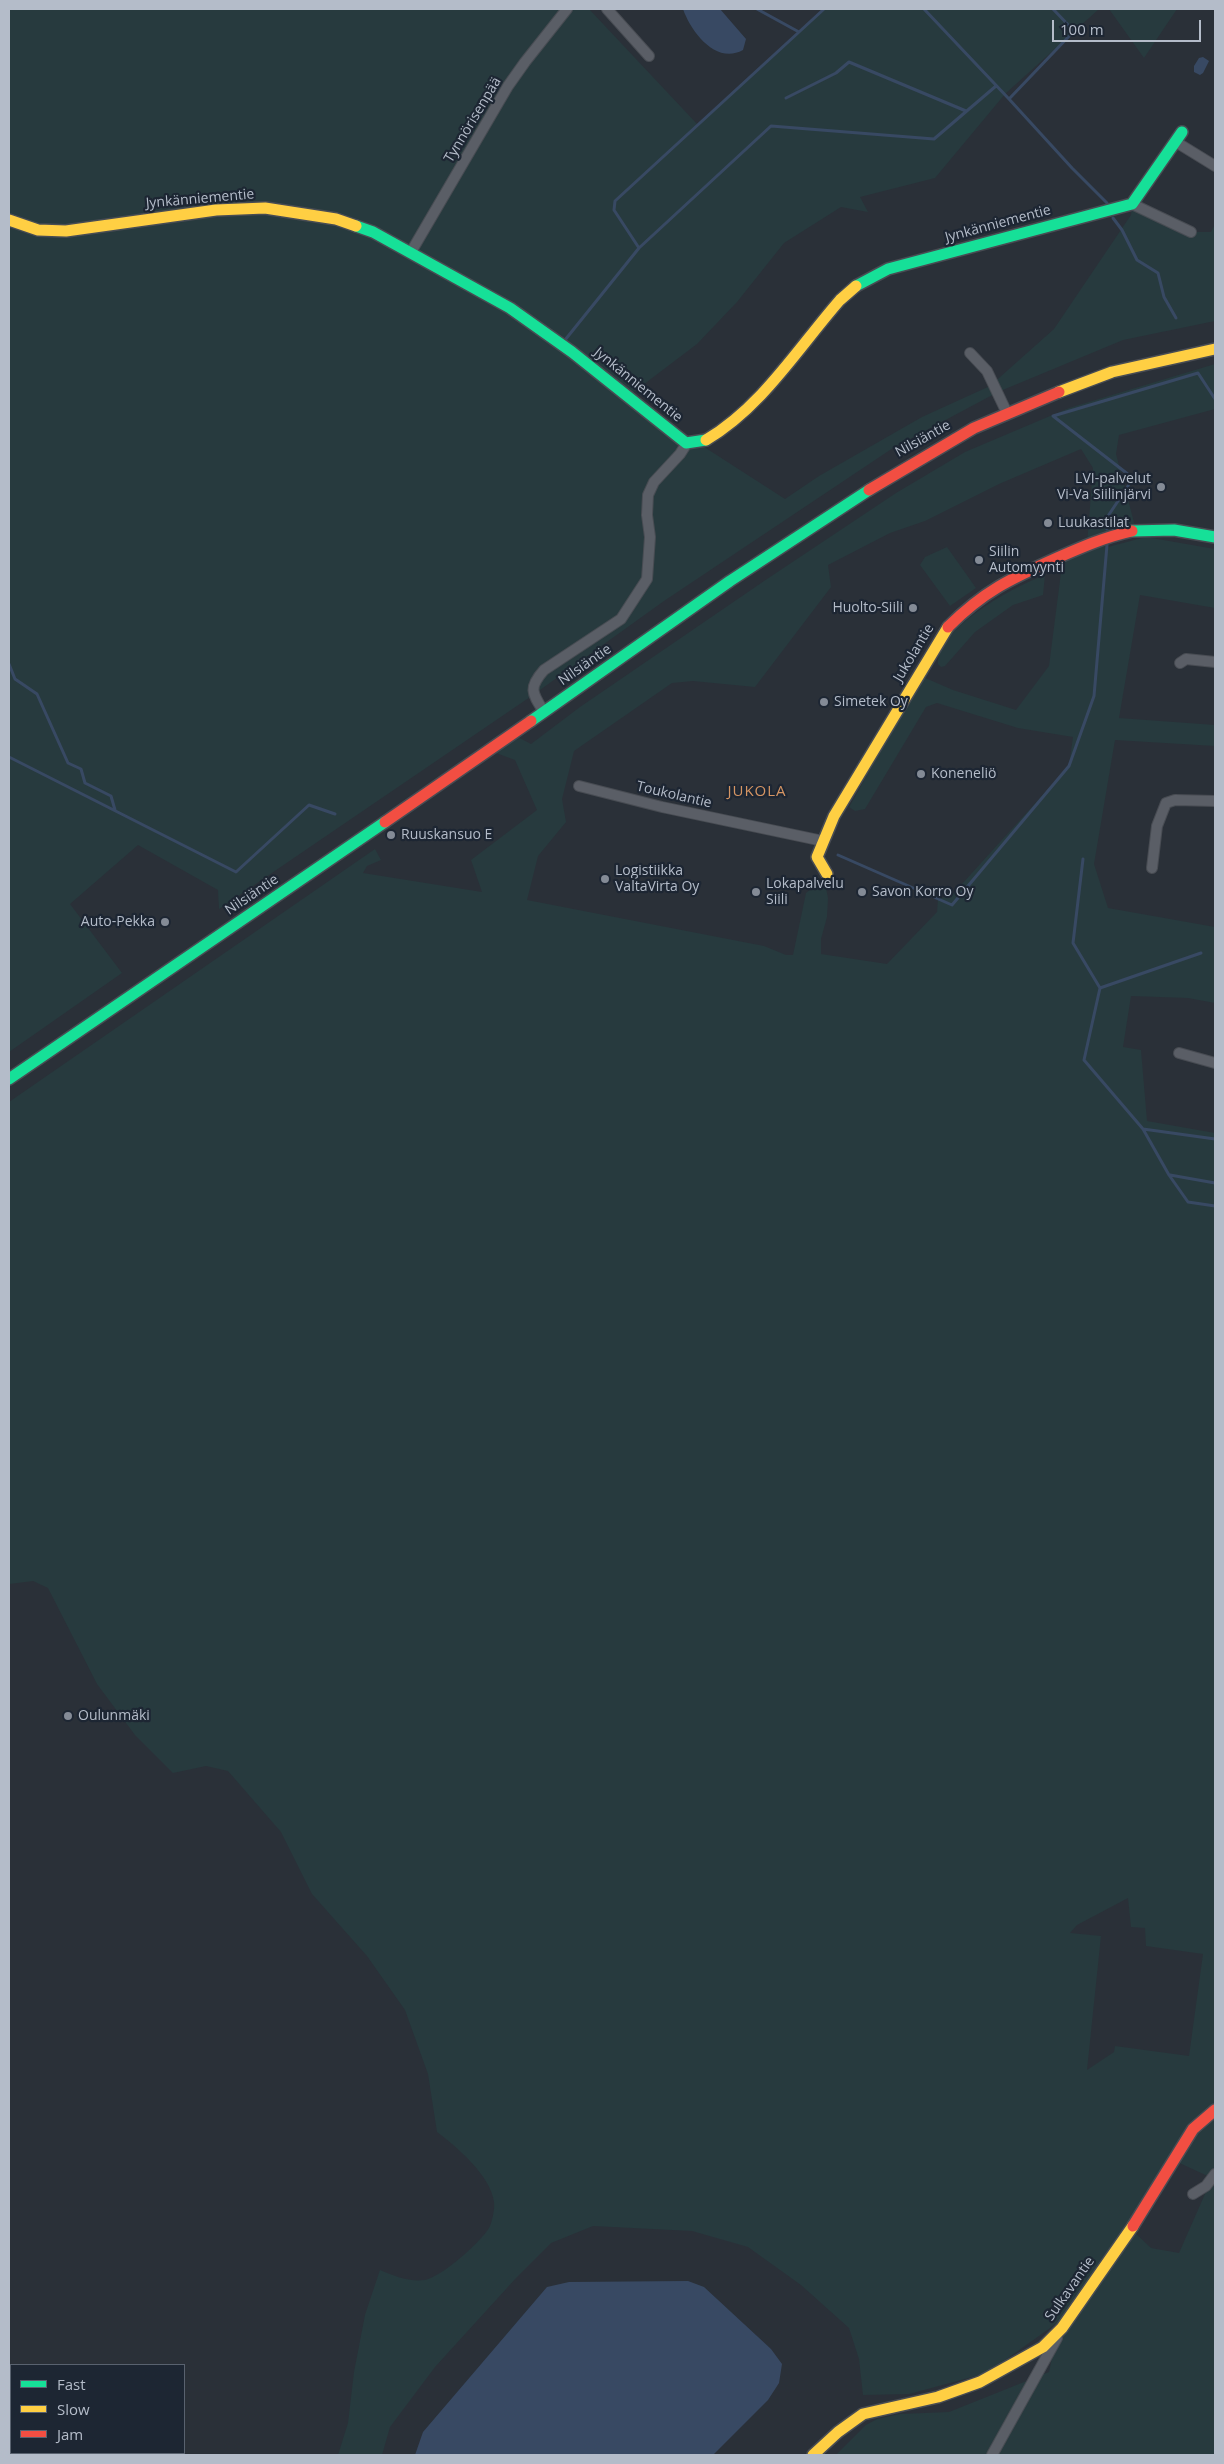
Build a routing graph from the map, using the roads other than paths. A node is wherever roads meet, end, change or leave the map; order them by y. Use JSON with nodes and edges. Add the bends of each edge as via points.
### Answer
{"nodes":[{"id":1,"x":567,"y":9,"type":"edge"},
{"id":2,"x":607,"y":9,"type":"edge"},
{"id":3,"x":649,"y":56,"type":"dead end"},
{"id":4,"x":1179,"y":137,"type":"joint"},
{"id":5,"x":1215,"y":166,"type":"edge"},
{"id":6,"x":1132,"y":204,"type":"junction"},
{"id":7,"x":9,"y":220,"type":"edge"},
{"id":8,"x":1191,"y":232,"type":"dead end"},
{"id":9,"x":411,"y":252,"type":"junction"},
{"id":10,"x":1215,"y":349,"type":"edge"},
{"id":11,"x":970,"y":353,"type":"dead end"},
{"id":12,"x":1007,"y":414,"type":"junction"},
{"id":13,"x":687,"y":443,"type":"junction"},
{"id":14,"x":1215,"y":537,"type":"edge"},
{"id":15,"x":1215,"y":662,"type":"edge"},
{"id":16,"x":1180,"y":663,"type":"dead end"},
{"id":17,"x":544,"y":712,"type":"junction"},
{"id":18,"x":579,"y":786,"type":"dead end"},
{"id":19,"x":1215,"y":802,"type":"edge"},
{"id":20,"x":823,"y":840,"type":"junction"},
{"id":21,"x":1152,"y":868,"type":"dead end"},
{"id":22,"x":827,"y":874,"type":"dead end"},
{"id":23,"x":1179,"y":1053,"type":"dead end"},
{"id":24,"x":1215,"y":1063,"type":"edge"},
{"id":25,"x":9,"y":1079,"type":"edge"},
{"id":26,"x":1215,"y":2110,"type":"edge"},
{"id":27,"x":1215,"y":2174,"type":"edge"},
{"id":28,"x":1193,"y":2194,"type":"dead end"},
{"id":29,"x":1062,"y":2328,"type":"junction"},
{"id":30,"x":813,"y":2455,"type":"edge"},
{"id":31,"x":992,"y":2455,"type":"edge"}],
"edges":[{"from":1,"to":9,"type":"street","name":"Tynnörisenpää","via":[[508,86]]},
{"from":2,"to":3,"type":"street"},
{"from":4,"to":5,"type":"street"},
{"from":4,"to":6,"type":"street"},
{"from":6,"to":8,"type":"street"},
{"from":6,"to":13,"type":"street","name":"Jynkänniementie","via":[[888,269],[870,277],[839,301],[752,406],[710,439]]},
{"from":7,"to":9,"type":"street","name":"Jynkänniementie","via":[[38,230],[66,231],[216,210],[294,210],[336,219],[373,232]]},
{"from":9,"to":13,"type":"street","name":"Jynkänniementie","via":[[510,308],[572,352]]},
{"from":10,"to":12,"type":"street","name":"Nilsiäntie","via":[[1112,372]]},
{"from":11,"to":12,"type":"street","via":[[986,371]]},
{"from":12,"to":17,"type":"street","name":"Nilsiäntie","via":[[974,428],[893,474],[730,581]]},
{"from":13,"to":17,"type":"street","via":[[654,482],[648,495],[647,579],[621,619],[544,670],[534,681],[534,695]]},
{"from":14,"to":20,"type":"street","name":"Jukolantie","via":[[1174,530],[1136,530],[1106,537],[1003,582],[970,605],[943,632]]},
{"from":15,"to":16,"type":"street","via":[[1186,659]]},
{"from":17,"to":25,"type":"street","name":"Nilsiäntie"},
{"from":18,"to":20,"type":"street","name":"Toukolantie"},
{"from":19,"to":21,"type":"street","via":[[1175,800],[1166,803],[1157,826]]},
{"from":20,"to":22,"type":"street","name":"Jukolantie","via":[[818,857]]},
{"from":23,"to":24,"type":"street"},
{"from":26,"to":29,"type":"street","name":"Sulkavantie","via":[[1193,2129],[1131,2228]]},
{"from":27,"to":28,"type":"street","via":[[1206,2186]]},
{"from":29,"to":30,"type":"street","name":"Sulkavantie","via":[[1043,2347],[980,2382],[863,2414]]},
{"from":29,"to":31,"type":"street"}]}
